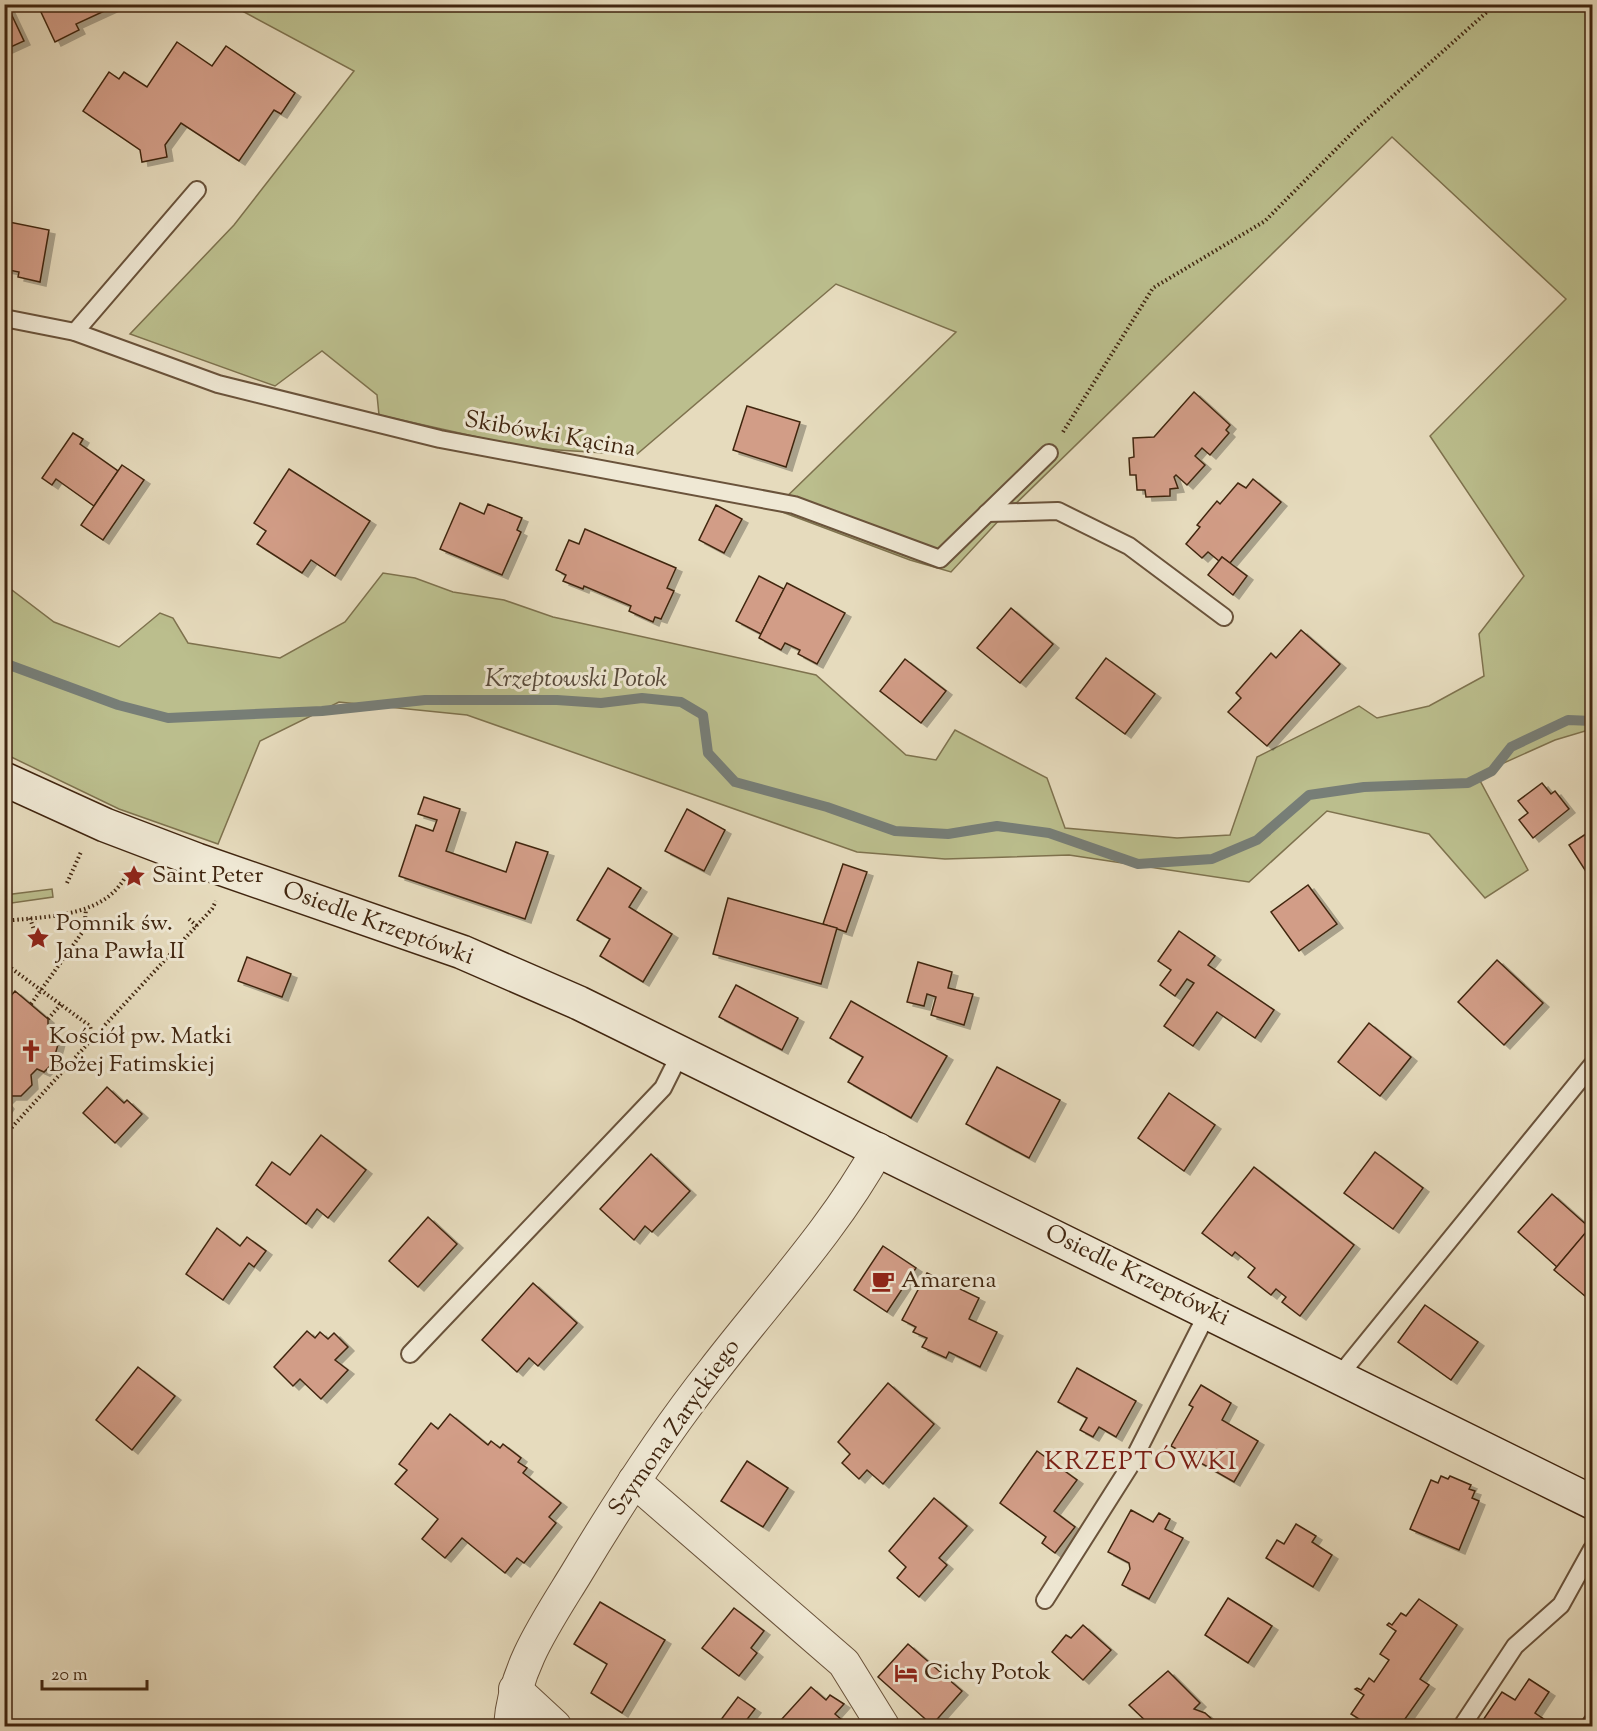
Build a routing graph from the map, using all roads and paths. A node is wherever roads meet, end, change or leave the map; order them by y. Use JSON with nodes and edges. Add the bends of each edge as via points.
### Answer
{"nodes":[{"id":1,"x":1496,"y":4,"type":"edge"},
{"id":2,"x":196,"y":190,"type":"dead end"},
{"id":3,"x":4,"y":318,"type":"edge"},
{"id":4,"x":75,"y":332,"type":"junction"},
{"id":5,"x":1050,"y":453,"type":"joint"},
{"id":6,"x":987,"y":513,"type":"junction"},
{"id":7,"x":1224,"y":617,"type":"dead end"},
{"id":8,"x":4,"y":779,"type":"edge"},
{"id":9,"x":84,"y":845,"type":"dead end"},
{"id":10,"x":130,"y":866,"type":"dead end"},
{"id":11,"x":67,"y":883,"type":"dead end"},
{"id":12,"x":216,"y":900,"type":"dead end"},
{"id":13,"x":86,"y":909,"type":"junction"},
{"id":14,"x":30,"y":918,"type":"junction"},
{"id":15,"x":189,"y":919,"type":"dead end"},
{"id":16,"x":4,"y":921,"type":"edge"},
{"id":17,"x":197,"y":926,"type":"junction"},
{"id":18,"x":34,"y":930,"type":"dead end"},
{"id":19,"x":4,"y":963,"type":"edge"},
{"id":20,"x":42,"y":991,"type":"junction"},
{"id":21,"x":62,"y":1003,"type":"junction"},
{"id":22,"x":31,"y":1004,"type":"dead end"},
{"id":23,"x":48,"y":1019,"type":"dead end"},
{"id":24,"x":105,"y":1025,"type":"dead end"},
{"id":25,"x":681,"y":1052,"type":"junction"},
{"id":26,"x":1593,"y":1065,"type":"edge"},
{"id":27,"x":4,"y":1136,"type":"edge"},
{"id":28,"x":878,"y":1149,"type":"junction"},
{"id":29,"x":1208,"y":1312,"type":"junction"},
{"id":30,"x":410,"y":1354,"type":"dead end"},
{"id":31,"x":1339,"y":1376,"type":"junction"},
{"id":32,"x":634,"y":1481,"type":"junction"},
{"id":33,"x":1593,"y":1502,"type":"edge"},
{"id":34,"x":1593,"y":1549,"type":"edge"},
{"id":35,"x":1045,"y":1600,"type":"dead end"},
{"id":36,"x":515,"y":1689,"type":"junction"},
{"id":37,"x":1593,"y":1722,"type":"edge"},
{"id":38,"x":510,"y":1726,"type":"edge"},
{"id":39,"x":555,"y":1726,"type":"edge"},
{"id":40,"x":883,"y":1726,"type":"edge"},
{"id":41,"x":1462,"y":1726,"type":"edge"},
{"id":42,"x":1590,"y":1726,"type":"edge"}],
"edges":[{"from":1,"to":5,"type":"path","via":[[1357,128],[1265,221],[1153,288]]},
{"from":2,"to":4,"type":"lane"},
{"from":3,"to":4,"type":"lane","name":"Skibówki Kącina"},
{"from":4,"to":6,"type":"lane","name":"Skibówki Kącina","via":[[218,384],[440,439],[795,505],[940,559]]},
{"from":5,"to":6,"type":"lane","name":"Skibówki Kącina"},
{"from":6,"to":7,"type":"lane","via":[[1058,511],[1129,546]]},
{"from":8,"to":25,"type":"main road","name":"Osiedle Krzeptówki","via":[[143,840],[462,952]]},
{"from":9,"to":11,"type":"path"},
{"from":10,"to":13,"type":"path","via":[[104,902]]},
{"from":12,"to":17,"type":"path"},
{"from":13,"to":14,"type":"path"},
{"from":13,"to":20,"type":"path","via":[[84,930]]},
{"from":14,"to":16,"type":"path"},
{"from":14,"to":18,"type":"path"},
{"from":15,"to":17,"type":"path"},
{"from":17,"to":24,"type":"path"},
{"from":19,"to":20,"type":"path"},
{"from":20,"to":21,"type":"path"},
{"from":20,"to":22,"type":"path"},
{"from":21,"to":23,"type":"path"},
{"from":21,"to":27,"type":"path","via":[[90,1026],[93,1038]]},
{"from":25,"to":28,"type":"main road","name":"Osiedle Krzeptówki"},
{"from":25,"to":30,"type":"lane","via":[[663,1088]]},
{"from":26,"to":31,"type":"lane"},
{"from":28,"to":29,"type":"main road","name":"Osiedle Krzeptówki"},
{"from":28,"to":32,"type":"street","name":"Szymona Zaryckiego","via":[[854,1192],[686,1406]]},
{"from":29,"to":31,"type":"main road","name":"Osiedle Krzeptówki"},
{"from":29,"to":35,"type":"lane","via":[[1130,1466]]},
{"from":31,"to":33,"type":"main road","name":"Osiedle Krzeptówki"},
{"from":32,"to":36,"type":"street","name":"Szymona Zaryckiego","via":[[531,1648]]},
{"from":32,"to":40,"type":"street","via":[[844,1663]]},
{"from":34,"to":41,"type":"lane","via":[[1561,1605],[1515,1646]]},
{"from":36,"to":38,"type":"street","name":"Szymona Zaryckiego"},
{"from":36,"to":39,"type":"street"},
{"from":37,"to":42,"type":"lane"}]}
